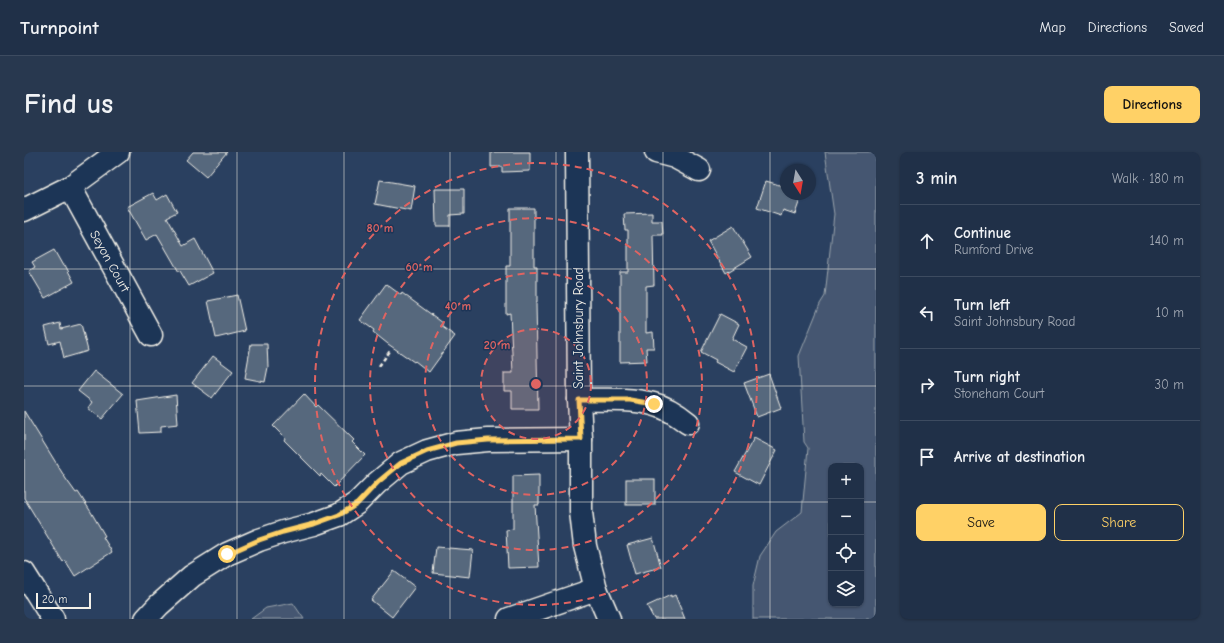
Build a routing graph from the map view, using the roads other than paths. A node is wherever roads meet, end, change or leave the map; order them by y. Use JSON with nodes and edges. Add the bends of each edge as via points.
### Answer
{"nodes":[{"id":1,"x":118,"y":152,"type":"edge"},
{"id":2,"x":577,"y":152,"type":"edge"},
{"id":3,"x":656,"y":152,"type":"edge"},
{"id":4,"x":700,"y":170,"type":"dead end"},
{"id":5,"x":70,"y":187,"type":"junction"},
{"id":6,"x":24,"y":210,"type":"edge"},
{"id":7,"x":151,"y":335,"type":"dead end"},
{"id":8,"x":579,"y":400,"type":"junction"},
{"id":9,"x":688,"y":423,"type":"dead end"},
{"id":10,"x":581,"y":439,"type":"junction"},
{"id":11,"x":24,"y":573,"type":"edge"},
{"id":12,"x":596,"y":589,"type":"junction"},
{"id":13,"x":53,"y":619,"type":"edge"},
{"id":14,"x":146,"y":619,"type":"edge"},
{"id":15,"x":509,"y":619,"type":"edge"},
{"id":16,"x":609,"y":619,"type":"edge"}],
"edges":[{"from":1,"to":5,"type":"street"},
{"from":2,"to":8,"type":"street","name":"Saint Johnsbury Road"},
{"from":3,"to":4,"type":"street","via":[[675,157]]},
{"from":5,"to":6,"type":"street"},
{"from":5,"to":7,"type":"street","name":"Seyon Court"},
{"from":8,"to":9,"type":"street","via":[[630,400],[654,404],[674,412]]},
{"from":8,"to":10,"type":"street","name":"Saint Johnsbury Road"},
{"from":10,"to":12,"type":"street","name":"Saint Johnsbury Road","via":[[582,519],[585,546]]},
{"from":10,"to":14,"type":"street","via":[[488,440],[456,443],[427,451],[401,463],[357,504],[339,515],[259,540],[227,554],[192,576]]},
{"from":11,"to":13,"type":"street"},
{"from":12,"to":15,"type":"street"},
{"from":12,"to":16,"type":"street","name":"Saint Johnsbury Road"}]}
